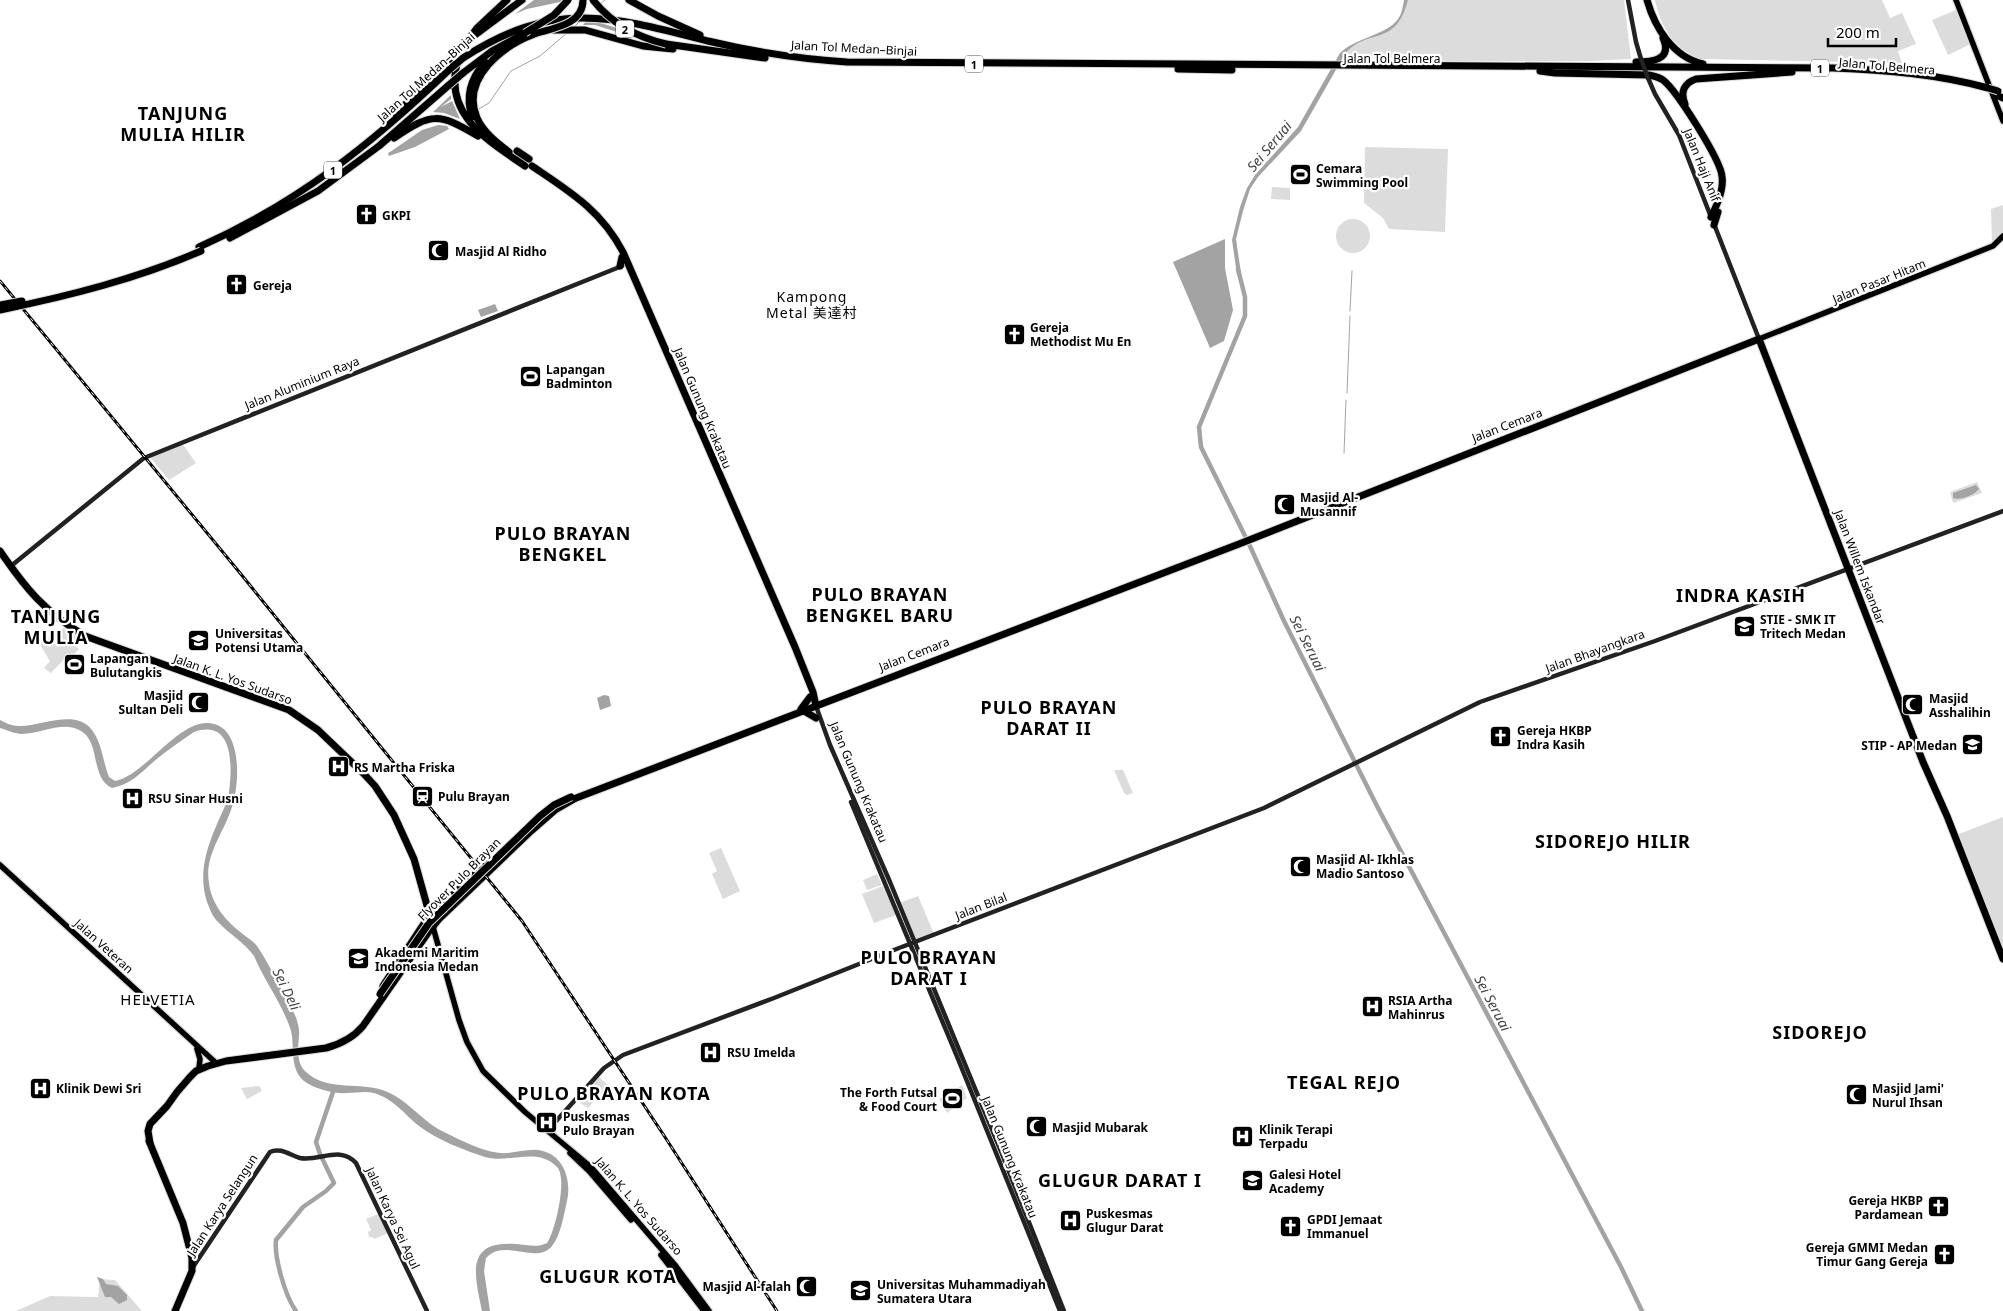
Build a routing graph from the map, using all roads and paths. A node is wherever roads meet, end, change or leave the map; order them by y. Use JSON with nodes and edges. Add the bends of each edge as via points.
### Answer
{"nodes":[{"id":1,"x":500,"y":0,"type":"edge"},
{"id":2,"x":507,"y":0,"type":"edge"},
{"id":3,"x":512,"y":0,"type":"edge"},
{"id":4,"x":522,"y":0,"type":"edge"},
{"id":5,"x":568,"y":0,"type":"edge"},
{"id":6,"x":583,"y":0,"type":"edge"},
{"id":7,"x":593,"y":0,"type":"edge"},
{"id":8,"x":629,"y":0,"type":"edge"},
{"id":9,"x":638,"y":0,"type":"edge"},
{"id":10,"x":1628,"y":0,"type":"edge"},
{"id":11,"x":1646,"y":0,"type":"edge"},
{"id":12,"x":1956,"y":0,"type":"edge"},
{"id":13,"x":541,"y":13,"type":"dead end"},
{"id":14,"x":679,"y":26,"type":"junction"},
{"id":15,"x":503,"y":28,"type":"dead end"},
{"id":16,"x":529,"y":34,"type":"junction"},
{"id":17,"x":471,"y":37,"type":"junction"},
{"id":18,"x":666,"y":44,"type":"joint"},
{"id":19,"x":750,"y":50,"type":"junction"},
{"id":20,"x":741,"y":55,"type":"junction"},
{"id":21,"x":459,"y":56,"type":"junction"},
{"id":22,"x":487,"y":56,"type":"junction"},
{"id":23,"x":778,"y":59,"type":"junction"},
{"id":24,"x":1198,"y":64,"type":"joint"},
{"id":25,"x":1329,"y":67,"type":"junction"},
{"id":26,"x":1341,"y":67,"type":"junction"},
{"id":27,"x":1566,"y":67,"type":"junction"},
{"id":28,"x":1782,"y":68,"type":"junction"},
{"id":29,"x":1540,"y":71,"type":"junction"},
{"id":30,"x":450,"y":72,"type":"junction"},
{"id":31,"x":1793,"y":72,"type":"junction"},
{"id":32,"x":1988,"y":90,"type":"junction"},
{"id":33,"x":2000,"y":94,"type":"edge"},
{"id":34,"x":474,"y":114,"type":"junction"},
{"id":35,"x":2003,"y":121,"type":"edge"},
{"id":36,"x":500,"y":149,"type":"junction"},
{"id":37,"x":514,"y":151,"type":"junction"},
{"id":38,"x":529,"y":164,"type":"junction"},
{"id":39,"x":345,"y":171,"type":"junction"},
{"id":40,"x":324,"y":176,"type":"junction"},
{"id":41,"x":1711,"y":217,"type":"junction"},
{"id":42,"x":1714,"y":225,"type":"junction"},
{"id":43,"x":2003,"y":236,"type":"edge"},
{"id":44,"x":218,"y":243,"type":"junction"},
{"id":45,"x":200,"y":249,"type":"junction"},
{"id":46,"x":626,"y":262,"type":"junction"},
{"id":47,"x":0,"y":305,"type":"edge"},
{"id":48,"x":0,"y":310,"type":"edge"},
{"id":49,"x":1759,"y":339,"type":"junction"},
{"id":50,"x":2003,"y":512,"type":"edge"},
{"id":51,"x":0,"y":551,"type":"edge"},
{"id":52,"x":0,"y":555,"type":"edge"},
{"id":53,"x":9,"y":567,"type":"junction"},
{"id":54,"x":1847,"y":571,"type":"junction"},
{"id":55,"x":825,"y":701,"type":"junction"},
{"id":56,"x":814,"y":706,"type":"junction"},
{"id":57,"x":803,"y":710,"type":"junction"},
{"id":58,"x":1353,"y":765,"type":"joint"},
{"id":59,"x":572,"y":798,"type":"junction"},
{"id":60,"x":1940,"y":802,"type":"junction"},
{"id":61,"x":507,"y":849,"type":"junction"},
{"id":62,"x":0,"y":865,"type":"edge"},
{"id":63,"x":460,"y":888,"type":"junction"},
{"id":64,"x":466,"y":894,"type":"junction"},
{"id":65,"x":426,"y":901,"type":"junction"},
{"id":66,"x":439,"y":908,"type":"junction"},
{"id":67,"x":428,"y":916,"type":"junction"},
{"id":68,"x":432,"y":933,"type":"junction"},
{"id":69,"x":912,"y":943,"type":"junction"},
{"id":70,"x":2003,"y":959,"type":"edge"},
{"id":71,"x":2003,"y":967,"type":"edge"},
{"id":72,"x":380,"y":996,"type":"junction"},
{"id":73,"x":192,"y":1041,"type":"junction"},
{"id":74,"x":197,"y":1049,"type":"junction"},
{"id":75,"x":213,"y":1062,"type":"junction"},
{"id":76,"x":198,"y":1070,"type":"junction"},
{"id":77,"x":547,"y":1132,"type":"junction"},
{"id":78,"x":326,"y":1156,"type":"joint"},
{"id":79,"x":193,"y":1267,"type":"junction"},
{"id":80,"x":698,"y":1298,"type":"junction"},
{"id":81,"x":175,"y":1311,"type":"edge"},
{"id":82,"x":426,"y":1311,"type":"edge"},
{"id":83,"x":704,"y":1311,"type":"edge"},
{"id":84,"x":709,"y":1311,"type":"edge"},
{"id":85,"x":1062,"y":1311,"type":"edge"}],
"edges":[{"from":1,"to":21,"type":"highway","via":[[484,16]]},
{"from":2,"to":17,"type":"highway"},
{"from":3,"to":17,"type":"highway"},
{"from":4,"to":17,"type":"highway"},
{"from":5,"to":16,"type":"highway","bridge":true},
{"from":6,"to":16,"type":"highway","bridge":true,"via":[[576,18]]},
{"from":7,"to":18,"type":"highway","number":"2","bridge":true,"via":[[628,30]]},
{"from":8,"to":14,"type":"highway","number":"1"},
{"from":9,"to":14,"type":"highway"},
{"from":10,"to":41,"type":"main road","name":"Jalan Haji Anif","bridge":true,"via":[[1636,42],[1648,78],[1679,134]]},
{"from":11,"to":27,"type":"highway","via":[[1650,15],[1665,42],[1660,58],[1648,62]]},
{"from":11,"to":28,"type":"highway","via":[[1670,44],[1686,58],[1708,65]]},
{"from":12,"to":35,"type":"main road"},
{"from":13,"to":19,"type":"highway","name":"Jalan Tol Medan–Binjai","number":"1","via":[[572,10],[610,13]]},
{"from":14,"to":19,"type":"highway","number":"1"},
{"from":15,"to":21,"type":"highway","name":"Jalan Tol Medan–Binjai","number":"1"},
{"from":16,"to":20,"type":"highway","bridge":true,"via":[[556,29],[586,30],[650,47]]},
{"from":16,"to":22,"type":"highway"},
{"from":16,"to":34,"type":"highway","via":[[503,51],[487,67],[476,89]]},
{"from":17,"to":21,"type":"highway","bridge":true},
{"from":17,"to":36,"type":"highway","via":[[457,63],[458,100],[472,126]]},
{"from":18,"to":20,"type":"highway","number":"1"},
{"from":19,"to":24,"type":"highway","name":"Jalan Tol Medan–Binjai","number":"1","via":[[847,62]]},
{"from":20,"to":23,"type":"highway","number":"1"},
{"from":21,"to":23,"type":"highway","name":"Jalan Tol Medan–Binjai","number":"1","via":[[515,26],[544,16],[575,13],[616,18],[718,47]]},
{"from":21,"to":30,"type":"highway","name":"Jalan Tol Medan–Binjai","number":"1"},
{"from":21,"to":40,"type":"highway"},
{"from":22,"to":34,"type":"highway","via":[[471,84],[469,97]]},
{"from":22,"to":39,"type":"highway","bridge":true,"via":[[463,72],[386,140]]},
{"from":23,"to":25,"type":"highway","name":"Jalan Tol Belmera","number":"1","via":[[860,66]]},
{"from":24,"to":25,"type":"highway","name":"Jalan Tol Belmera","number":"1"},
{"from":25,"to":26,"type":"highway","name":"Jalan Tol Belmera","number":"1"},
{"from":26,"to":27,"type":"highway","name":"Jalan Tol Belmera","number":"1"},
{"from":26,"to":29,"type":"highway","name":"Jalan Tol Belmera","number":"1"},
{"from":27,"to":28,"type":"highway","name":"Jalan Tol Belmera","number":"1"},
{"from":28,"to":32,"type":"highway","name":"Jalan Tol Belmera","number":"1","via":[[1904,72]]},
{"from":29,"to":31,"type":"highway","name":"Jalan Tol Belmera","number":"1"},
{"from":29,"to":41,"type":"highway","via":[[1648,76],[1663,80],[1720,165],[1723,184]]},
{"from":30,"to":40,"type":"highway","name":"Jalan Tol Medan–Binjai","number":"1","via":[[382,132]]},
{"from":30,"to":44,"type":"highway","name":"Jalan Tol Medan–Binjai","number":"1","via":[[385,135],[336,173],[273,214]]},
{"from":31,"to":32,"type":"highway","name":"Jalan Tol Belmera","number":"1","via":[[1904,76]]},
{"from":31,"to":42,"type":"highway","via":[[1702,77],[1684,87],[1684,101],[1724,170],[1725,184]]},
{"from":32,"to":33,"type":"highway","name":"Jalan Tol Belmera","number":"1"},
{"from":34,"to":37,"type":"highway","via":[[497,142]]},
{"from":34,"to":37,"type":"highway","via":[[483,133]]},
{"from":36,"to":38,"type":"highway"},
{"from":36,"to":39,"type":"highway","via":[[453,122],[429,118]]},
{"from":37,"to":38,"type":"highway"},
{"from":38,"to":46,"type":"highway","via":[[590,211],[606,228]]},
{"from":38,"to":46,"type":"highway","via":[[584,202],[602,220]]},
{"from":39,"to":44,"type":"highway","via":[[311,196]]},
{"from":40,"to":45,"type":"highway","name":"Jalan Tol Medan–Binjai","number":"1","via":[[263,215]]},
{"from":41,"to":42,"type":"main road","name":"Jalan Haji Anif"},
{"from":42,"to":49,"type":"main road","name":"Jalan Haji Anif"},
{"from":43,"to":49,"type":"main road","name":"Jalan Pasar Hitam","via":[[1993,246]]},
{"from":44,"to":45,"type":"highway","name":"Jalan Tol Medan–Binjai","number":"1"},
{"from":45,"to":47,"type":"highway","name":"Jalan Tol Medan–Binjai","number":"1","bridge":true,"via":[[110,280]]},
{"from":45,"to":48,"type":"highway","name":"Jalan Tol Medan–Binjai","number":"1","bridge":true,"via":[[150,271],[89,291]]},
{"from":46,"to":53,"type":"main road","name":"Jalan Aluminium Raya","via":[[144,458]]},
{"from":46,"to":56,"type":"highway","name":"Jalan Gunung Krakatau","via":[[799,663]]},
{"from":49,"to":54,"type":"highway","name":"Jalan Willem Iskandar"},
{"from":49,"to":55,"type":"highway","name":"Jalan Cemara"},
{"from":50,"to":54,"type":"main road","name":"Jalan Bhayangkara"},
{"from":51,"to":53,"type":"highway","name":"Jalan K. L. Yos Sudarso"},
{"from":52,"to":53,"type":"highway","name":"Jalan K. L. Yos Sudarso"},
{"from":53,"to":65,"type":"highway","name":"Jalan K. L. Yos Sudarso","via":[[44,607],[85,636],[289,710],[318,730],[375,786],[394,815],[414,858]]},
{"from":53,"to":67,"type":"highway","name":"Jalan K. L. Yos Sudarso","via":[[22,587],[52,618],[81,637],[290,715],[334,747],[369,784],[391,816],[412,862]]},
{"from":54,"to":58,"type":"main road","name":"Jalan Bhayangkara","via":[[1480,702]]},
{"from":54,"to":60,"type":"highway","name":"Jalan Willem Iskandar"},
{"from":55,"to":56,"type":"highway"},
{"from":55,"to":56,"type":"highway"},
{"from":56,"to":57,"type":"highway"},
{"from":56,"to":57,"type":"highway"},
{"from":56,"to":57,"type":"highway"},
{"from":56,"to":69,"type":"main road","name":"Jalan Gunung Krakatau"},
{"from":57,"to":59,"type":"highway"},
{"from":58,"to":69,"type":"main road","name":"Jalan Bilal","via":[[1264,808]]},
{"from":59,"to":61,"type":"highway"},
{"from":59,"to":72,"type":"highway","name":"Flyover Pulo Brayan","bridge":true,"via":[[554,805],[540,816],[441,911],[422,932]]},
{"from":60,"to":70,"type":"highway","name":"Jalan Willem Iskandar","via":[[1956,830]]},
{"from":60,"to":71,"type":"highway","name":"Jalan Willem Iskandar"},
{"from":61,"to":63,"type":"highway"},
{"from":61,"to":64,"type":"highway"},
{"from":62,"to":73,"type":"main road","name":"Jalan Veteran"},
{"from":63,"to":64,"type":"highway"},
{"from":63,"to":66,"type":"highway"},
{"from":64,"to":68,"type":"highway","via":[[439,920]]},
{"from":65,"to":66,"type":"highway"},
{"from":65,"to":67,"type":"highway","name":"Jalan K. L. Yos Sudarso"},
{"from":66,"to":67,"type":"highway"},
{"from":67,"to":68,"type":"highway","name":"Jalan K. L. Yos Sudarso"},
{"from":67,"to":72,"type":"highway","via":[[386,979]]},
{"from":68,"to":72,"type":"highway"},
{"from":68,"to":77,"type":"main road","name":"Jalan K. L. Yos Sudarso","via":[[459,1020],[476,1061],[505,1097]]},
{"from":69,"to":77,"type":"main road","name":"Jalan Bilal","via":[[614,1060]]},
{"from":69,"to":85,"type":"main road","name":"Jalan Gunung Krakatau"},
{"from":72,"to":75,"type":"highway","via":[[363,1026],[331,1047]]},
{"from":73,"to":74,"type":"main road"},
{"from":73,"to":75,"type":"main road","name":"Jalan Veteran"},
{"from":74,"to":75,"type":"main road"},
{"from":74,"to":76,"type":"main road","via":[[200,1059]]},
{"from":75,"to":76,"type":"highway"},
{"from":76,"to":79,"type":"highway","via":[[149,1126],[148,1133],[183,1223]]},
{"from":77,"to":80,"type":"main road","name":"Jalan K. L. Yos Sudarso","via":[[612,1195]]},
{"from":78,"to":79,"type":"main road","name":"Jalan Karya Selangun","via":[[304,1158],[275,1150],[270,1152]]},
{"from":78,"to":82,"type":"main road","name":"Jalan Karya Sei Agul","via":[[342,1155],[356,1163]]},
{"from":79,"to":81,"type":"highway"},
{"from":80,"to":83,"type":"main road","name":"Jalan K. L. Yos Sudarso"},
{"from":80,"to":84,"type":"main road","name":"Jalan K. L. Yos Sudarso"}]}
